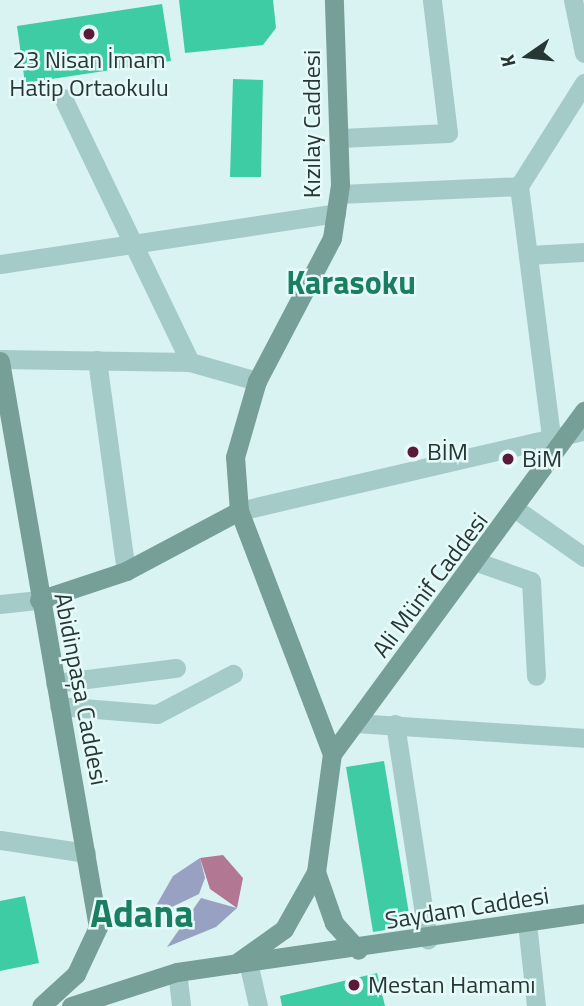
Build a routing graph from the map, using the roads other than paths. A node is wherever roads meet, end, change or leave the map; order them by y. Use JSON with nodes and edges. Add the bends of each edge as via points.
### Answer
{"nodes":[{"id":1,"x":334,"y":0,"type":"edge"},
{"id":2,"x":432,"y":0,"type":"edge"},
{"id":3,"x":573,"y":0,"type":"edge"},
{"id":4,"x":583,"y":43,"type":"edge"},
{"id":5,"x":584,"y":83,"type":"edge"},
{"id":6,"x":62,"y":98,"type":"dead end"},
{"id":7,"x":340,"y":138,"type":"junction"},
{"id":8,"x":520,"y":186,"type":"junction"},
{"id":9,"x":338,"y":203,"type":"junction"},
{"id":10,"x":132,"y":243,"type":"junction"},
{"id":11,"x":584,"y":252,"type":"edge"},
{"id":12,"x":528,"y":256,"type":"junction"},
{"id":13,"x":0,"y":264,"type":"edge"},
{"id":14,"x":0,"y":360,"type":"edge"},
{"id":15,"x":97,"y":360,"type":"junction"},
{"id":16,"x":190,"y":362,"type":"junction"},
{"id":17,"x":257,"y":382,"type":"junction"},
{"id":18,"x":584,"y":411,"type":"edge"},
{"id":19,"x":568,"y":433,"type":"edge"},
{"id":20,"x":7,"y":442,"type":"edge"},
{"id":21,"x":517,"y":510,"type":"junction"},
{"id":22,"x":239,"y":511,"type":"junction"},
{"id":23,"x":584,"y":558,"type":"edge"},
{"id":24,"x":477,"y":562,"type":"junction"},
{"id":25,"x":126,"y":571,"type":"junction"},
{"id":26,"x":39,"y":600,"type":"junction"},
{"id":27,"x":0,"y":604,"type":"edge"},
{"id":28,"x":176,"y":668,"type":"dead end"},
{"id":29,"x":233,"y":674,"type":"dead end"},
{"id":30,"x":536,"y":676,"type":"dead end"},
{"id":31,"x":55,"y":683,"type":"junction"},
{"id":32,"x":59,"y":706,"type":"junction"},
{"id":33,"x":355,"y":723,"type":"junction"},
{"id":34,"x":395,"y":723,"type":"junction"},
{"id":35,"x":584,"y":738,"type":"edge"},
{"id":36,"x":332,"y":754,"type":"junction"},
{"id":37,"x":0,"y":840,"type":"edge"},
{"id":38,"x":86,"y":853,"type":"junction"},
{"id":39,"x":316,"y":872,"type":"junction"},
{"id":40,"x":580,"y":917,"type":"edge"},
{"id":41,"x":527,"y":923,"type":"junction"},
{"id":42,"x":428,"y":939,"type":"junction"},
{"id":43,"x":358,"y":950,"type":"junction"},
{"id":44,"x":241,"y":963,"type":"junction"},
{"id":45,"x":177,"y":972,"type":"junction"},
{"id":46,"x":41,"y":1006,"type":"edge"},
{"id":47,"x":71,"y":1006,"type":"edge"},
{"id":48,"x":180,"y":1006,"type":"edge"},
{"id":49,"x":258,"y":1006,"type":"edge"},
{"id":50,"x":536,"y":1006,"type":"edge"}],
"edges":[{"from":1,"to":7,"type":"main road","name":"Kızılay Caddesi"},
{"from":2,"to":7,"type":"street","via":[[448,133]]},
{"from":3,"to":4,"type":"street"},
{"from":5,"to":8,"type":"street"},
{"from":6,"to":10,"type":"street"},
{"from":7,"to":9,"type":"main road","name":"Kızılay Caddesi"},
{"from":8,"to":9,"type":"street"},
{"from":8,"to":12,"type":"street"},
{"from":9,"to":10,"type":"street"},
{"from":9,"to":17,"type":"main road","name":"Kızılay Caddesi","via":[[332,237]]},
{"from":10,"to":13,"type":"street"},
{"from":10,"to":16,"type":"street"},
{"from":11,"to":12,"type":"street"},
{"from":12,"to":19,"type":"street"},
{"from":14,"to":15,"type":"street"},
{"from":14,"to":20,"type":"main road","name":"Abidinpaşa Caddesi"},
{"from":15,"to":16,"type":"street"},
{"from":15,"to":25,"type":"street"},
{"from":16,"to":17,"type":"street"},
{"from":17,"to":22,"type":"main road","name":"Kızılay Caddesi","via":[[235,457]]},
{"from":18,"to":19,"type":"main road","name":"Ali Münif Caddesi"},
{"from":19,"to":21,"type":"main road","name":"Ali Münif Caddesi"},
{"from":19,"to":22,"type":"street"},
{"from":20,"to":26,"type":"main road","name":"Abidinpaşa Caddesi"},
{"from":21,"to":23,"type":"street"},
{"from":21,"to":24,"type":"main road","name":"Ali Münif Caddesi"},
{"from":22,"to":25,"type":"main road"},
{"from":22,"to":36,"type":"main road","name":"Kızılay Caddesi"},
{"from":24,"to":30,"type":"street","via":[[531,581]]},
{"from":24,"to":33,"type":"main road","name":"Ali Münif Caddesi"},
{"from":25,"to":26,"type":"main road"},
{"from":26,"to":27,"type":"street"},
{"from":26,"to":31,"type":"main road","name":"Abidinpaşa Caddesi"},
{"from":28,"to":31,"type":"street"},
{"from":29,"to":32,"type":"street","via":[[157,714]]},
{"from":31,"to":32,"type":"main road","name":"Abidinpaşa Caddesi"},
{"from":32,"to":38,"type":"main road","name":"Abidinpaşa Caddesi"},
{"from":33,"to":34,"type":"street"},
{"from":33,"to":36,"type":"main road","name":"Ali Münif Caddesi"},
{"from":34,"to":35,"type":"street"},
{"from":34,"to":42,"type":"street"},
{"from":36,"to":39,"type":"main road","name":"Ali Münif Caddesi"},
{"from":37,"to":38,"type":"street"},
{"from":38,"to":46,"type":"main road","name":"Abidinpaşa Caddesi","via":[[98,927],[76,974]]},
{"from":39,"to":43,"type":"main road","via":[[334,923]]},
{"from":39,"to":44,"type":"main road","via":[[284,929]]},
{"from":40,"to":41,"type":"main road","name":"Saydam Caddesi"},
{"from":41,"to":42,"type":"main road","name":"Saydam Caddesi"},
{"from":41,"to":50,"type":"street"},
{"from":42,"to":43,"type":"main road","name":"Saydam Caddesi"},
{"from":43,"to":44,"type":"main road","name":"Saydam Caddesi"},
{"from":44,"to":45,"type":"main road","name":"Saydam Caddesi"},
{"from":44,"to":49,"type":"street"},
{"from":45,"to":47,"type":"main road","name":"Saydam Caddesi"},
{"from":45,"to":48,"type":"street"}]}
